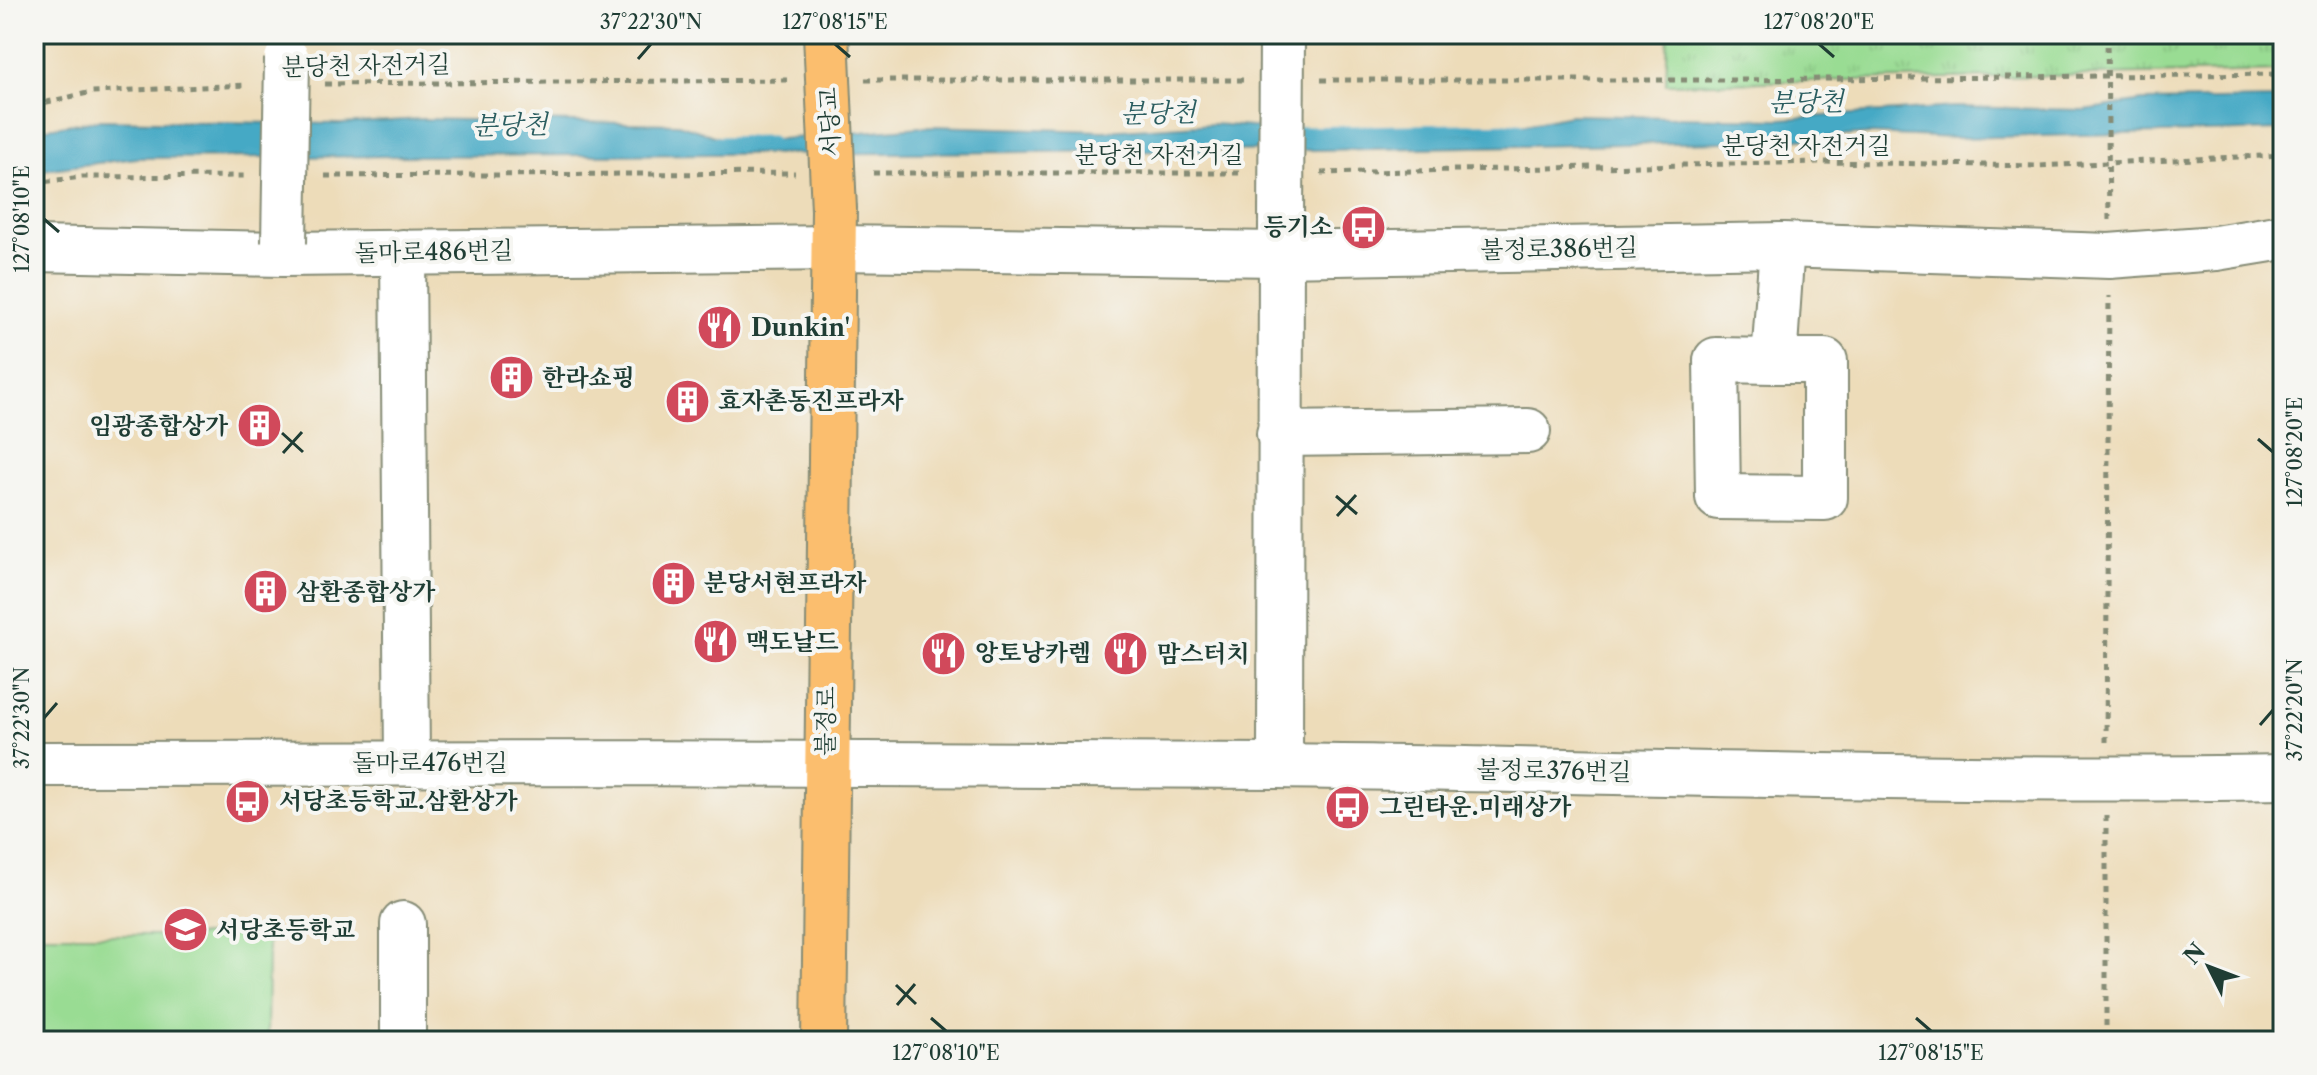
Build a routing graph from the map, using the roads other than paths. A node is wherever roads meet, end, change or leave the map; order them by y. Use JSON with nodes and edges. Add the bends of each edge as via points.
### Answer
{"nodes":[{"id":1,"x":826,"y":34,"type":"edge"},
{"id":2,"x":1282,"y":34,"type":"edge"},
{"id":3,"x":279,"y":59,"type":"edge"},
{"id":4,"x":834,"y":229,"type":"junction"},
{"id":5,"x":2283,"y":237,"type":"edge"},
{"id":6,"x":1280,"y":238,"type":"junction"},
{"id":7,"x":1782,"y":245,"type":"junction"},
{"id":8,"x":284,"y":248,"type":"junction"},
{"id":9,"x":34,"y":249,"type":"edge"},
{"id":10,"x":403,"y":252,"type":"junction"},
{"id":11,"x":1774,"y":361,"type":"dead end"},
{"id":12,"x":1528,"y":431,"type":"dead end"},
{"id":13,"x":1279,"y":434,"type":"junction"},
{"id":14,"x":407,"y":763,"type":"junction"},
{"id":15,"x":825,"y":763,"type":"junction"},
{"id":16,"x":34,"y":764,"type":"edge"},
{"id":17,"x":1280,"y":766,"type":"junction"},
{"id":18,"x":2283,"y":777,"type":"edge"},
{"id":19,"x":403,"y":924,"type":"dead end"},
{"id":20,"x":403,"y":1041,"type":"edge"},
{"id":21,"x":824,"y":1041,"type":"edge"}],
"edges":[{"from":1,"to":4,"type":"main road","name":"서당교","bridge":true},
{"from":2,"to":6,"type":"street","bridge":true},
{"from":3,"to":8,"type":"street","bridge":true},
{"from":4,"to":6,"type":"street","name":"불정로386번길"},
{"from":4,"to":10,"type":"street","name":"돌마로486번길"},
{"from":4,"to":15,"type":"main road","name":"불정로"},
{"from":5,"to":7,"type":"street","name":"불정로386번길","via":[[2216,248],[2109,239]]},
{"from":6,"to":7,"type":"street","name":"불정로386번길"},
{"from":6,"to":13,"type":"street"},
{"from":7,"to":11,"type":"street"},
{"from":8,"to":9,"type":"street","name":"돌마로486번길"},
{"from":8,"to":10,"type":"street","name":"돌마로486번길"},
{"from":10,"to":14,"type":"street"},
{"from":12,"to":13,"type":"street"},
{"from":13,"to":17,"type":"street"},
{"from":14,"to":15,"type":"street","name":"돌마로476번길"},
{"from":14,"to":16,"type":"street","name":"돌마로476번길"},
{"from":15,"to":17,"type":"street","name":"불정로376번길"},
{"from":15,"to":21,"type":"main road","name":"불정로"},
{"from":17,"to":18,"type":"street","name":"불정로376번길","via":[[2105,780]]},
{"from":19,"to":20,"type":"street"}]}
